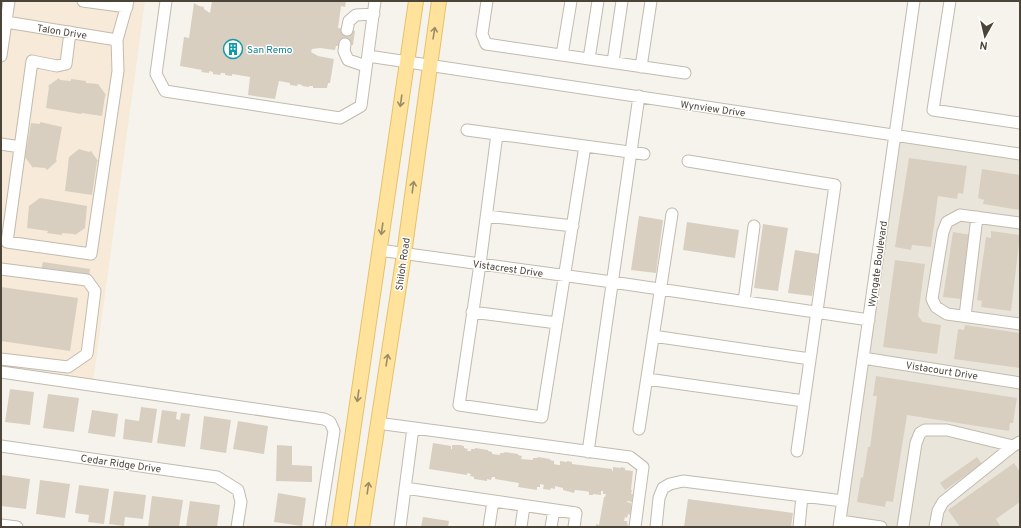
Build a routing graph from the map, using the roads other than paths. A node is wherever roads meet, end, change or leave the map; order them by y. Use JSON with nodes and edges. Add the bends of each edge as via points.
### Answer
{"nodes":[{"id":1,"x":10,"y":1,"type":"edge"},
{"id":2,"x":83,"y":1,"type":"edge"},
{"id":3,"x":166,"y":1,"type":"edge"},
{"id":4,"x":375,"y":1,"type":"edge"},
{"id":5,"x":416,"y":1,"type":"edge"},
{"id":6,"x":439,"y":1,"type":"edge"},
{"id":7,"x":487,"y":1,"type":"edge"},
{"id":8,"x":571,"y":1,"type":"edge"},
{"id":9,"x":598,"y":1,"type":"edge"},
{"id":10,"x":622,"y":1,"type":"edge"},
{"id":11,"x":651,"y":1,"type":"edge"},
{"id":12,"x":914,"y":1,"type":"edge"},
{"id":13,"x":950,"y":1,"type":"edge"},
{"id":14,"x":127,"y":4,"type":"edge"},
{"id":15,"x":374,"y":14,"type":"junction"},
{"id":16,"x":6,"y":22,"type":"junction"},
{"id":17,"x":347,"y":30,"type":"dead end"},
{"id":18,"x":70,"y":32,"type":"junction"},
{"id":19,"x":117,"y":40,"type":"junction"},
{"id":20,"x":345,"y":44,"type":"dead end"},
{"id":21,"x":562,"y":55,"type":"junction"},
{"id":22,"x":1,"y":56,"type":"edge"},
{"id":23,"x":589,"y":59,"type":"junction"},
{"id":24,"x":367,"y":61,"type":"junction"},
{"id":25,"x":407,"y":62,"type":"junction"},
{"id":26,"x":613,"y":62,"type":"junction"},
{"id":27,"x":430,"y":66,"type":"junction"},
{"id":28,"x":641,"y":67,"type":"junction"},
{"id":29,"x":685,"y":73,"type":"dead end"},
{"id":30,"x":639,"y":96,"type":"junction"},
{"id":31,"x":1020,"y":123,"type":"edge"},
{"id":32,"x":467,"y":130,"type":"dead end"},
{"id":33,"x":497,"y":134,"type":"junction"},
{"id":34,"x":895,"y":134,"type":"junction"},
{"id":35,"x":1,"y":144,"type":"edge"},
{"id":36,"x":585,"y":146,"type":"junction"},
{"id":37,"x":20,"y":147,"type":"junction"},
{"id":38,"x":631,"y":152,"type":"junction"},
{"id":39,"x":644,"y":154,"type":"dead end"},
{"id":40,"x":1020,"y":154,"type":"edge"},
{"id":41,"x":688,"y":161,"type":"dead end"},
{"id":42,"x":672,"y":214,"type":"dead end"},
{"id":43,"x":487,"y":216,"type":"junction"},
{"id":44,"x":977,"y":217,"type":"junction"},
{"id":45,"x":1020,"y":223,"type":"edge"},
{"id":46,"x":573,"y":226,"type":"junction"},
{"id":47,"x":754,"y":226,"type":"dead end"},
{"id":48,"x":379,"y":250,"type":"junction"},
{"id":49,"x":404,"y":254,"type":"junction"},
{"id":50,"x":480,"y":264,"type":"junction"},
{"id":51,"x":1,"y":269,"type":"edge"},
{"id":52,"x":565,"y":275,"type":"junction"},
{"id":53,"x":612,"y":282,"type":"junction"},
{"id":54,"x":660,"y":289,"type":"junction"},
{"id":55,"x":744,"y":301,"type":"junction"},
{"id":56,"x":472,"y":312,"type":"junction"},
{"id":57,"x":817,"y":312,"type":"junction"},
{"id":58,"x":965,"y":316,"type":"junction"},
{"id":59,"x":869,"y":320,"type":"junction"},
{"id":60,"x":558,"y":323,"type":"junction"},
{"id":61,"x":1020,"y":324,"type":"edge"},
{"id":62,"x":653,"y":336,"type":"junction"},
{"id":63,"x":863,"y":358,"type":"junction"},
{"id":64,"x":1,"y":359,"type":"edge"},
{"id":65,"x":810,"y":360,"type":"junction"},
{"id":66,"x":1,"y":372,"type":"edge"},
{"id":67,"x":647,"y":379,"type":"junction"},
{"id":68,"x":1020,"y":383,"type":"edge"},
{"id":69,"x":804,"y":401,"type":"junction"},
{"id":70,"x":355,"y":420,"type":"junction"},
{"id":71,"x":377,"y":424,"type":"junction"},
{"id":72,"x":413,"y":428,"type":"junction"},
{"id":73,"x":639,"y":429,"type":"dead end"},
{"id":74,"x":1016,"y":444,"type":"edge"},
{"id":75,"x":1,"y":446,"type":"edge"},
{"id":76,"x":797,"y":451,"type":"dead end"},
{"id":77,"x":588,"y":452,"type":"junction"},
{"id":78,"x":405,"y":488,"type":"junction"},
{"id":79,"x":802,"y":496,"type":"junction"},
{"id":80,"x":493,"y":501,"type":"junction"},
{"id":81,"x":843,"y":501,"type":"junction"},
{"id":82,"x":524,"y":506,"type":"junction"},
{"id":83,"x":554,"y":510,"type":"junction"},
{"id":84,"x":840,"y":524,"type":"edge"},
{"id":85,"x":1,"y":525,"type":"edge"},
{"id":86,"x":17,"y":527,"type":"edge"},
{"id":87,"x":237,"y":527,"type":"edge"},
{"id":88,"x":319,"y":527,"type":"edge"},
{"id":89,"x":339,"y":527,"type":"edge"},
{"id":90,"x":362,"y":527,"type":"edge"},
{"id":91,"x":400,"y":527,"type":"edge"},
{"id":92,"x":489,"y":527,"type":"edge"},
{"id":93,"x":521,"y":527,"type":"edge"},
{"id":94,"x":551,"y":527,"type":"edge"},
{"id":95,"x":574,"y":527,"type":"edge"},
{"id":96,"x":635,"y":527,"type":"edge"},
{"id":97,"x":656,"y":527,"type":"edge"},
{"id":98,"x":799,"y":527,"type":"edge"},
{"id":99,"x":881,"y":527,"type":"edge"},
{"id":100,"x":903,"y":527,"type":"edge"},
{"id":101,"x":935,"y":527,"type":"edge"}],
"edges":[{"from":1,"to":16,"type":"street"},
{"from":2,"to":14,"type":"street"},
{"from":3,"to":24,"type":"street","via":[[156,74],[165,91],[340,118],[361,106]]},
{"from":4,"to":15,"type":"street"},
{"from":5,"to":25,"type":"main road"},
{"from":27,"to":6,"type":"main road","name":"Shiloh Road","one_way":true},
{"from":7,"to":21,"type":"street","via":[[482,34],[486,44]]},
{"from":8,"to":21,"type":"street"},
{"from":9,"to":23,"type":"street"},
{"from":10,"to":26,"type":"street"},
{"from":11,"to":28,"type":"street"},
{"from":12,"to":34,"type":"street","name":"Wyngate Boulevard"},
{"from":13,"to":31,"type":"street","via":[[933,110]]},
{"from":14,"to":19,"type":"street"},
{"from":15,"to":17,"type":"street","via":[[356,15],[349,21]]},
{"from":15,"to":24,"type":"street"},
{"from":16,"to":18,"type":"street","name":"Talon Drive"},
{"from":16,"to":22,"type":"street"},
{"from":18,"to":19,"type":"street","name":"Talon Drive"},
{"from":18,"to":37,"type":"street","via":[[66,64],[57,66],[32,60]]},
{"from":19,"to":37,"type":"street","via":[[118,71],[91,254],[7,242]]},
{"from":20,"to":24,"type":"street","name":"Wynview Drive","via":[[344,51],[348,60]]},
{"from":21,"to":23,"type":"street"},
{"from":23,"to":26,"type":"street"},
{"from":24,"to":25,"type":"street","name":"Wynview Drive"},
{"from":25,"to":27,"type":"street","name":"Wynview Drive"},
{"from":25,"to":48,"type":"main road","one_way":true},
{"from":26,"to":28,"type":"street"},
{"from":27,"to":30,"type":"street","name":"Wynview Drive"},
{"from":49,"to":27,"type":"main road","name":"Shiloh Road","one_way":true},
{"from":28,"to":29,"type":"street"},
{"from":30,"to":34,"type":"street","name":"Wynview Drive"},
{"from":30,"to":38,"type":"street"},
{"from":32,"to":33,"type":"street"},
{"from":33,"to":36,"type":"street"},
{"from":33,"to":43,"type":"street"},
{"from":34,"to":40,"type":"street","name":"Wynview Drive"},
{"from":34,"to":59,"type":"street","name":"Wyngate Boulevard"},
{"from":35,"to":37,"type":"street"},
{"from":36,"to":38,"type":"street"},
{"from":36,"to":46,"type":"street"},
{"from":38,"to":39,"type":"street"},
{"from":38,"to":53,"type":"street"},
{"from":41,"to":57,"type":"street","via":[[835,185]]},
{"from":42,"to":54,"type":"street"},
{"from":43,"to":46,"type":"street"},
{"from":43,"to":50,"type":"street"},
{"from":44,"to":45,"type":"street"},
{"from":44,"to":58,"type":"street"},
{"from":44,"to":58,"type":"street","via":[[960,215],[947,222],[943,232],[932,299],[936,308],[948,314]]},
{"from":46,"to":52,"type":"street"},
{"from":47,"to":55,"type":"street"},
{"from":48,"to":49,"type":"street","name":"Vistacrest Drive"},
{"from":48,"to":70,"type":"main road","one_way":true},
{"from":49,"to":50,"type":"street","name":"Vistacrest Drive"},
{"from":71,"to":49,"type":"main road","name":"Shiloh Road","one_way":true},
{"from":50,"to":52,"type":"street","name":"Vistacrest Drive"},
{"from":50,"to":56,"type":"street"},
{"from":51,"to":64,"type":"street","via":[[87,280],[96,291],[87,354],[68,367]]},
{"from":52,"to":53,"type":"street","name":"Vistacrest Drive"},
{"from":52,"to":60,"type":"street"},
{"from":53,"to":54,"type":"street","name":"Vistacrest Drive"},
{"from":53,"to":77,"type":"street"},
{"from":54,"to":55,"type":"street","name":"Vistacrest Drive"},
{"from":54,"to":62,"type":"street"},
{"from":55,"to":57,"type":"street","name":"Vistacrest Drive"},
{"from":56,"to":60,"type":"street"},
{"from":56,"to":60,"type":"street","via":[[459,405],[542,418]]},
{"from":57,"to":59,"type":"street","name":"Vistacrest Drive"},
{"from":57,"to":65,"type":"street"},
{"from":58,"to":61,"type":"street"},
{"from":59,"to":63,"type":"street","name":"Wyngate Boulevard"},
{"from":62,"to":65,"type":"street"},
{"from":62,"to":67,"type":"street"},
{"from":63,"to":68,"type":"street","name":"Vistacourt Drive"},
{"from":63,"to":81,"type":"street","name":"Wyngate Boulevard"},
{"from":65,"to":69,"type":"street"},
{"from":66,"to":88,"type":"street","via":[[324,419],[330,422],[334,431]]},
{"from":67,"to":69,"type":"street"},
{"from":67,"to":73,"type":"street"},
{"from":69,"to":76,"type":"street"},
{"from":70,"to":71,"type":"main road"},
{"from":70,"to":89,"type":"main road"},
{"from":71,"to":72,"type":"street"},
{"from":90,"to":71,"type":"main road","name":"Shiloh Road","one_way":true},
{"from":72,"to":77,"type":"street"},
{"from":72,"to":78,"type":"street"},
{"from":74,"to":100,"type":"street","via":[[947,430],[925,430],[920,433],[916,442]]},
{"from":74,"to":101,"type":"street","via":[[943,502],[938,511]]},
{"from":75,"to":87,"type":"street","name":"Cedar Ridge Drive","via":[[217,477],[238,490],[241,502]]},
{"from":77,"to":96,"type":"street","via":[[630,457],[643,467]]},
{"from":78,"to":80,"type":"street"},
{"from":78,"to":91,"type":"street"},
{"from":79,"to":81,"type":"street"},
{"from":79,"to":97,"type":"street","via":[[683,481],[663,488]]},
{"from":79,"to":98,"type":"street"},
{"from":80,"to":82,"type":"street"},
{"from":80,"to":92,"type":"street"},
{"from":81,"to":84,"type":"street","name":"Wyngate Boulevard"},
{"from":82,"to":83,"type":"street"},
{"from":82,"to":93,"type":"street"},
{"from":83,"to":94,"type":"street"},
{"from":83,"to":95,"type":"street","via":[[576,513]]},
{"from":84,"to":99,"type":"street"},
{"from":85,"to":86,"type":"street"}]}
